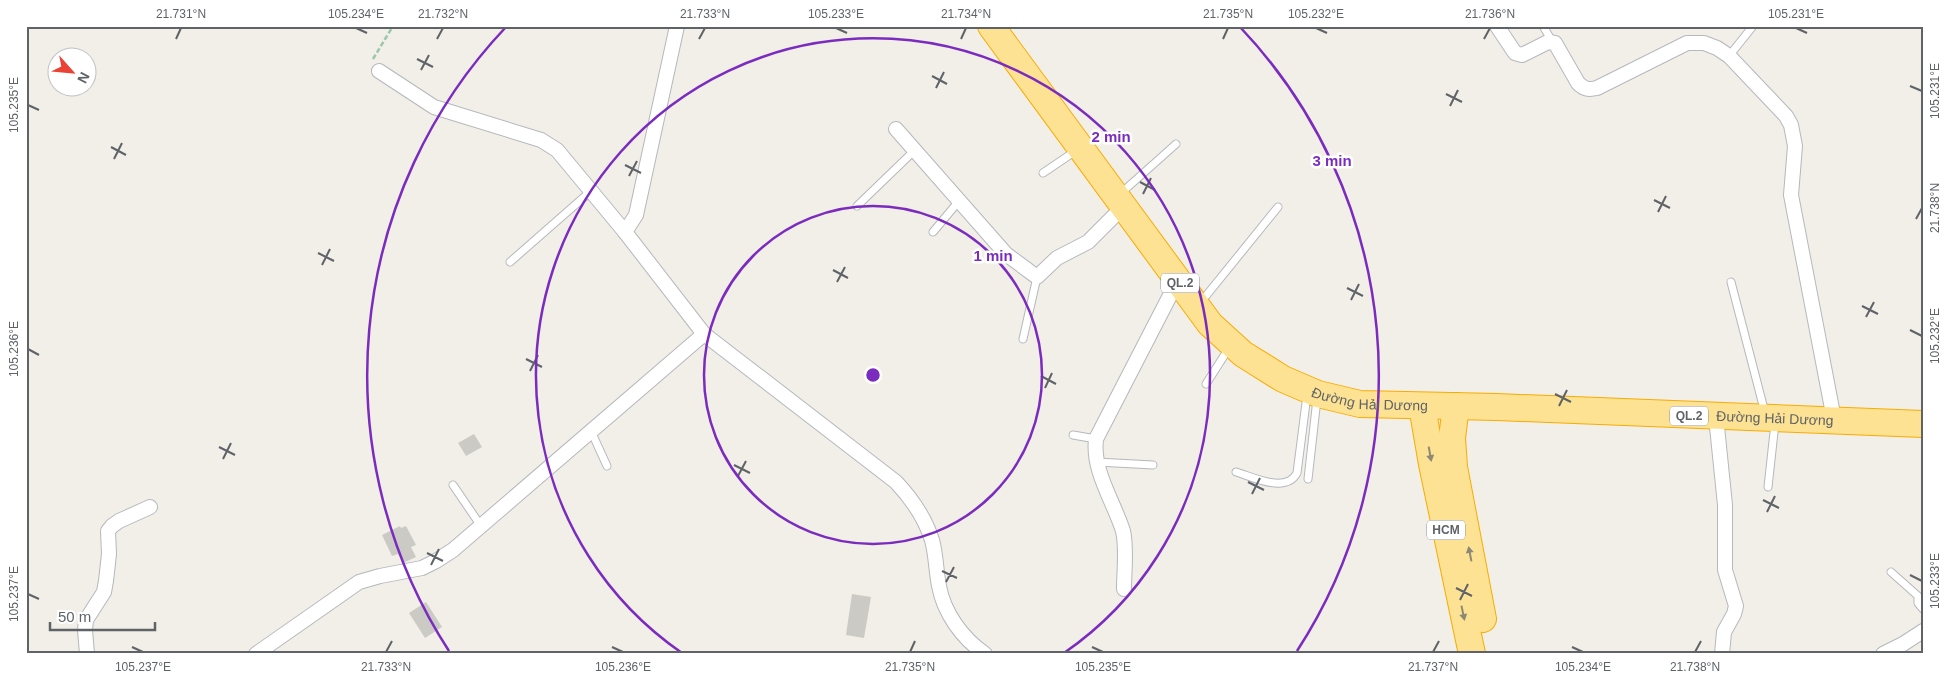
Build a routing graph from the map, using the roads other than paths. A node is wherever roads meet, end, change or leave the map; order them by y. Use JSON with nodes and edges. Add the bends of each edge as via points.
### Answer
{"nodes":[{"id":1,"x":677,"y":26,"type":"edge"},
{"id":2,"x":991,"y":26,"type":"edge"},
{"id":3,"x":1497,"y":26,"type":"edge"},
{"id":4,"x":1543,"y":26,"type":"edge"},
{"id":5,"x":1753,"y":26,"type":"edge"},
{"id":6,"x":1552,"y":41,"type":"junction"},
{"id":7,"x":1729,"y":56,"type":"junction"},
{"id":8,"x":379,"y":71,"type":"road end"},
{"id":9,"x":896,"y":129,"type":"dead end"},
{"id":10,"x":1176,"y":144,"type":"dead end"},
{"id":11,"x":1080,"y":148,"type":"junction"},
{"id":12,"x":915,"y":150,"type":"junction"},
{"id":13,"x":1043,"y":173,"type":"dead end"},
{"id":14,"x":591,"y":191,"type":"junction"},
{"id":15,"x":959,"y":201,"type":"junction"},
{"id":16,"x":1119,"y":203,"type":"junction"},
{"id":17,"x":857,"y":206,"type":"dead end"},
{"id":18,"x":1278,"y":207,"type":"dead end"},
{"id":19,"x":625,"y":232,"type":"junction"},
{"id":20,"x":933,"y":232,"type":"dead end"},
{"id":21,"x":510,"y":262,"type":"dead end"},
{"id":22,"x":1037,"y":277,"type":"junction"},
{"id":23,"x":1178,"y":280,"type":"junction"},
{"id":24,"x":1731,"y":282,"type":"dead end"},
{"id":25,"x":1198,"y":306,"type":"junction"},
{"id":26,"x":704,"y":334,"type":"junction"},
{"id":27,"x":1023,"y":339,"type":"dead end"},
{"id":28,"x":1232,"y":344,"type":"junction"},
{"id":29,"x":1206,"y":384,"type":"dead end"},
{"id":30,"x":1313,"y":392,"type":"junction"},
{"id":31,"x":1422,"y":406,"type":"junction"},
{"id":32,"x":1456,"y":406,"type":"junction"},
{"id":33,"x":1716,"y":417,"type":"junction"},
{"id":34,"x":1771,"y":418,"type":"junction"},
{"id":35,"x":1834,"y":419,"type":"junction"},
{"id":36,"x":1923,"y":424,"type":"edge"},
{"id":37,"x":590,"y":431,"type":"junction"},
{"id":38,"x":1073,"y":435,"type":"dead end"},
{"id":39,"x":1096,"y":439,"type":"junction"},
{"id":40,"x":1096,"y":462,"type":"junction"},
{"id":41,"x":1153,"y":465,"type":"dead end"},
{"id":42,"x":607,"y":466,"type":"dead end"},
{"id":43,"x":1236,"y":472,"type":"dead end"},
{"id":44,"x":1308,"y":479,"type":"dead end"},
{"id":45,"x":453,"y":485,"type":"dead end"},
{"id":46,"x":1768,"y":487,"type":"dead end"},
{"id":47,"x":150,"y":507,"type":"dead end"},
{"id":48,"x":480,"y":526,"type":"junction"},
{"id":49,"x":1891,"y":572,"type":"dead end"},
{"id":50,"x":1124,"y":589,"type":"dead end"},
{"id":51,"x":1923,"y":609,"type":"edge"},
{"id":52,"x":1923,"y":631,"type":"edge"},
{"id":53,"x":87,"y":654,"type":"edge"},
{"id":54,"x":256,"y":654,"type":"edge"},
{"id":55,"x":984,"y":654,"type":"edge"},
{"id":56,"x":1472,"y":654,"type":"edge"},
{"id":57,"x":1489,"y":654,"type":"edge"},
{"id":58,"x":1722,"y":654,"type":"edge"},
{"id":59,"x":1883,"y":654,"type":"edge"}],
"edges":[{"from":1,"to":19,"type":"street","via":[[636,215]]},
{"from":2,"to":11,"type":"highway","name":"Đường Hải Dương","number":"QL.2"},
{"from":3,"to":6,"type":"street","via":[[1518,54]]},
{"from":4,"to":6,"type":"lane"},
{"from":5,"to":7,"type":"lane"},
{"from":6,"to":7,"type":"street","via":[[1578,83],[1590,90],[1687,43],[1704,43]]},
{"from":7,"to":35,"type":"street","via":[[1786,116],[1794,136],[1791,195]]},
{"from":8,"to":14,"type":"street","via":[[434,107],[551,145]]},
{"from":9,"to":12,"type":"street"},
{"from":10,"to":16,"type":"lane"},
{"from":11,"to":13,"type":"lane"},
{"from":11,"to":16,"type":"highway","name":"Đường Hải Dương","number":"QL.2"},
{"from":12,"to":15,"type":"street"},
{"from":12,"to":17,"type":"lane"},
{"from":14,"to":19,"type":"street"},
{"from":14,"to":21,"type":"lane"},
{"from":15,"to":20,"type":"lane"},
{"from":15,"to":22,"type":"street","via":[[1006,254]]},
{"from":16,"to":22,"type":"street","via":[[1088,242],[1056,258]]},
{"from":16,"to":23,"type":"highway","name":"Đường Hải Dương","number":"QL.2"},
{"from":18,"to":25,"type":"lane"},
{"from":19,"to":26,"type":"street"},
{"from":22,"to":27,"type":"lane"},
{"from":23,"to":25,"type":"highway","name":"Đường Hải Dương","number":"QL.2"},
{"from":23,"to":39,"type":"street"},
{"from":24,"to":34,"type":"lane"},
{"from":25,"to":28,"type":"highway","name":"Đường Hải Dương","number":"QL.2","via":[[1210,324]]},
{"from":26,"to":37,"type":"street"},
{"from":26,"to":55,"type":"street","via":[[896,482],[909,496],[932,541],[939,588],[953,622]]},
{"from":28,"to":29,"type":"lane"},
{"from":28,"to":30,"type":"highway","name":"Đường Hải Dương","number":"QL.2","via":[[1242,354],[1283,379]]},
{"from":30,"to":31,"type":"highway","name":"Đường Hải Dương","number":"QL.2","via":[[1360,404]]},
{"from":30,"to":43,"type":"lane","via":[[1294,478],[1287,483],[1275,483]]},
{"from":30,"to":44,"type":"lane"},
{"from":31,"to":32,"type":"highway","name":"Đường Hải Dương","number":"QL.2"},
{"from":31,"to":56,"type":"highway","number":"HCM","one_way":true},
{"from":32,"to":33,"type":"highway","name":"Đường Hải Dương","number":"QL.2"},
{"from":57,"to":32,"type":"highway","number":"HCM","one_way":true,"via":[[1454,468],[1452,438]]},
{"from":33,"to":34,"type":"highway","name":"Đường Hải Dương","number":"QL.2"},
{"from":33,"to":58,"type":"street","via":[[1725,505],[1725,570],[1736,606],[1724,632]]},
{"from":34,"to":35,"type":"highway","name":"Đường Hải Dương","number":"QL.2"},
{"from":34,"to":46,"type":"lane"},
{"from":35,"to":36,"type":"highway","name":"Đường Hải Dương","number":"QL.2"},
{"from":37,"to":42,"type":"lane"},
{"from":37,"to":48,"type":"street"},
{"from":38,"to":39,"type":"lane"},
{"from":39,"to":40,"type":"street"},
{"from":40,"to":41,"type":"lane"},
{"from":40,"to":50,"type":"street","via":[[1123,533]]},
{"from":45,"to":48,"type":"lane"},
{"from":47,"to":53,"type":"street","via":[[119,521],[108,531],[109,554],[104,592],[86,620]]},
{"from":48,"to":54,"type":"street","via":[[453,550],[422,568],[359,582]]},
{"from":49,"to":51,"type":"lane","via":[[1918,596],[1918,603]]},
{"from":52,"to":59,"type":"street"}]}
